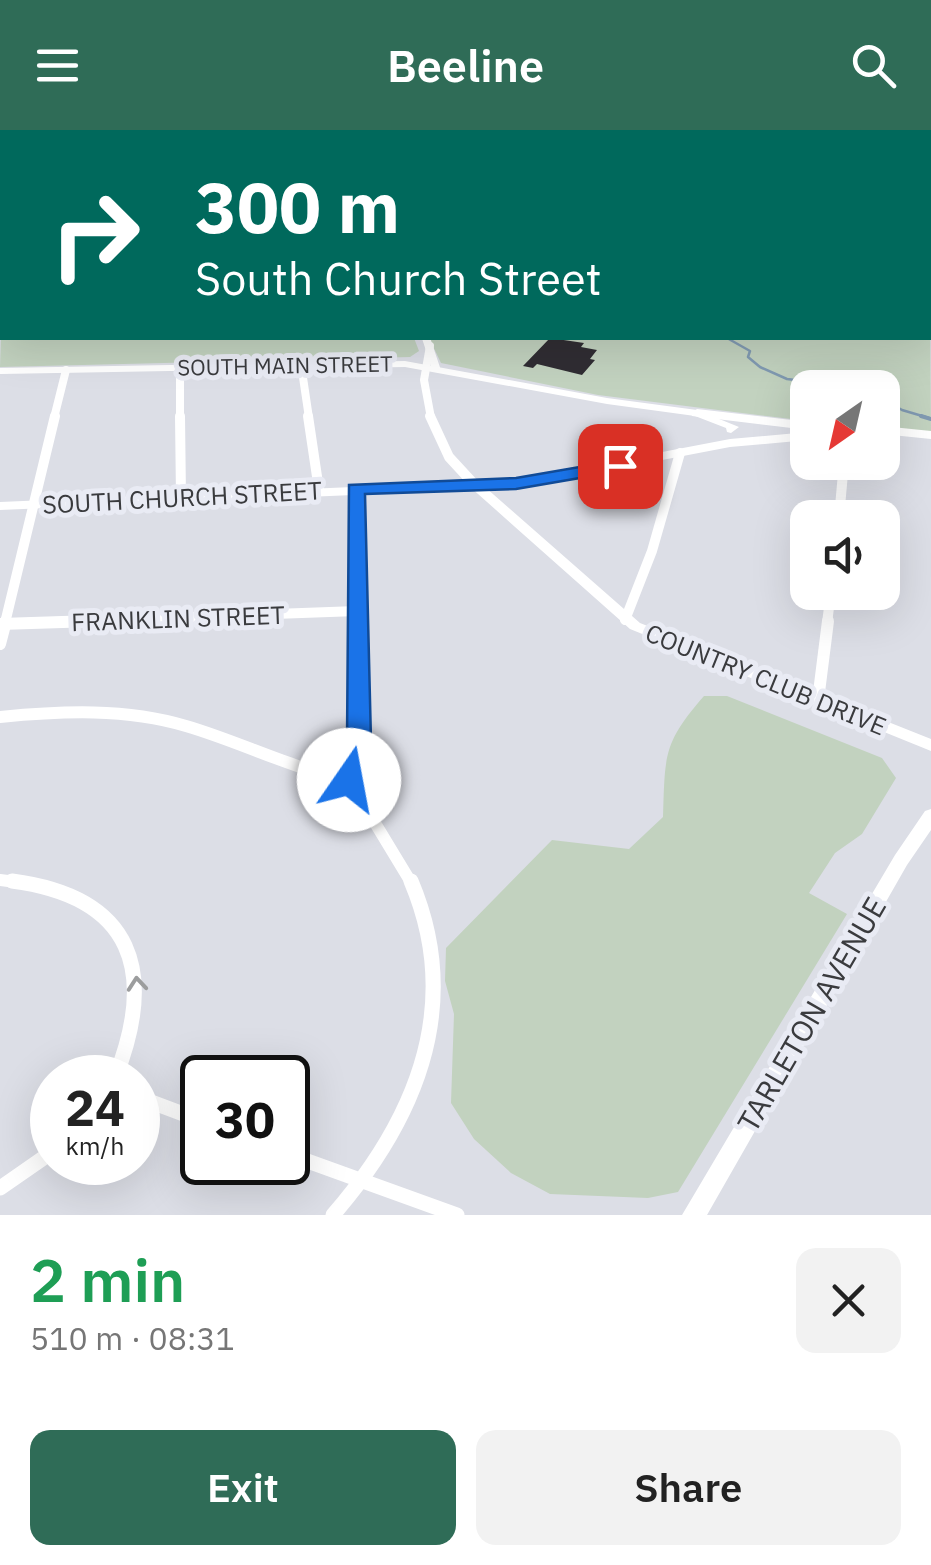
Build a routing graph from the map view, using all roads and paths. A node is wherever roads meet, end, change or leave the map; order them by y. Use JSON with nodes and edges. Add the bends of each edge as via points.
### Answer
{"nodes":[{"id":1,"x":426,"y":351,"type":"edge"},
{"id":2,"x":301,"y":364,"type":"junction"},
{"id":3,"x":180,"y":366,"type":"junction"},
{"id":4,"x":436,"y":368,"type":"junction"},
{"id":5,"x":66,"y":370,"type":"junction"},
{"id":6,"x":0,"y":371,"type":"edge"},
{"id":7,"x":692,"y":412,"type":"junction"},
{"id":8,"x":790,"y":428,"type":"edge"},
{"id":9,"x":790,"y":431,"type":"edge"},
{"id":10,"x":733,"y":432,"type":"junction"},
{"id":11,"x":900,"y":432,"type":"edge"},
{"id":12,"x":790,"y":434,"type":"edge"},
{"id":13,"x":931,"y":435,"type":"edge"},
{"id":14,"x":900,"y":440,"type":"edge"},
{"id":15,"x":931,"y":443,"type":"edge"},
{"id":16,"x":687,"y":452,"type":"junction"},
{"id":17,"x":479,"y":483,"type":"junction"},
{"id":18,"x":356,"y":489,"type":"junction"},
{"id":19,"x":319,"y":490,"type":"junction"},
{"id":20,"x":181,"y":498,"type":"junction"},
{"id":21,"x":32,"y":505,"type":"junction"},
{"id":22,"x":0,"y":506,"type":"edge"},
{"id":23,"x":829,"y":610,"type":"edge"},
{"id":24,"x":356,"y":611,"type":"junction"},
{"id":25,"x":626,"y":620,"type":"junction"},
{"id":26,"x":2,"y":624,"type":"edge"},
{"id":27,"x":0,"y":644,"type":"edge"},
{"id":28,"x":818,"y":700,"type":"junction"},
{"id":29,"x":0,"y":717,"type":"edge"},
{"id":30,"x":931,"y":744,"type":"edge"},
{"id":31,"x":349,"y":780,"type":"junction"},
{"id":32,"x":931,"y":816,"type":"edge"},
{"id":33,"x":0,"y":880,"type":"edge"},
{"id":34,"x":124,"y":1055,"type":"edge"},
{"id":35,"x":310,"y":1162,"type":"edge"},
{"id":36,"x":30,"y":1167,"type":"edge"},
{"id":37,"x":365,"y":1182,"type":"junction"},
{"id":38,"x":0,"y":1188,"type":"edge"},
{"id":39,"x":334,"y":1215,"type":"edge"},
{"id":40,"x":457,"y":1215,"type":"edge"},
{"id":41,"x":694,"y":1215,"type":"edge"}],
"edges":[{"from":1,"to":2,"type":"street","name":"SOUTH MAIN STREET","via":[[373,362]]},
{"from":1,"to":4,"type":"street","name":"SOUTH MAIN STREET"},
{"from":1,"to":4,"type":"street"},
{"from":1,"to":17,"type":"street","via":[[427,396],[452,464]]},
{"from":2,"to":3,"type":"street","name":"SOUTH MAIN STREET"},
{"from":2,"to":19,"type":"street"},
{"from":3,"to":5,"type":"street","name":"SOUTH MAIN STREET"},
{"from":3,"to":20,"type":"street"},
{"from":4,"to":7,"type":"street","name":"SOUTH MAIN STREET"},
{"from":5,"to":6,"type":"street","name":"SOUTH MAIN STREET"},
{"from":5,"to":21,"type":"street"},
{"from":7,"to":8,"type":"main road"},
{"from":7,"to":10,"type":"street","name":"SOUTH MAIN STREET"},
{"from":9,"to":10,"type":"main road"},
{"from":10,"to":16,"type":"main road"},
{"from":10,"to":17,"type":"main road","name":"SOUTH CHURCH STREET"},
{"from":11,"to":13,"type":"main road"},
{"from":12,"to":16,"type":"main road","name":"SOUTH CHURCH STREET"},
{"from":14,"to":15,"type":"main road"},
{"from":16,"to":17,"type":"main road","name":"SOUTH CHURCH STREET","via":[[559,478]]},
{"from":16,"to":25,"type":"street"},
{"from":17,"to":18,"type":"main road","name":"SOUTH CHURCH STREET"},
{"from":17,"to":25,"type":"street","name":"COUNTRY CLUB DRIVE"},
{"from":18,"to":19,"type":"main road","name":"SOUTH CHURCH STREET"},
{"from":18,"to":24,"type":"street"},
{"from":19,"to":20,"type":"main road","name":"SOUTH CHURCH STREET"},
{"from":20,"to":21,"type":"main road","name":"SOUTH CHURCH STREET"},
{"from":21,"to":22,"type":"main road","name":"SOUTH CHURCH STREET"},
{"from":21,"to":26,"type":"street"},
{"from":23,"to":28,"type":"street"},
{"from":24,"to":26,"type":"street","name":"FRANKLIN STREET"},
{"from":24,"to":31,"type":"street","via":[[359,741]]},
{"from":25,"to":28,"type":"street","name":"COUNTRY CLUB DRIVE"},
{"from":26,"to":27,"type":"street"},
{"from":28,"to":30,"type":"street","name":"COUNTRY CLUB DRIVE"},
{"from":29,"to":31,"type":"street","via":[[67,712],[164,720]]},
{"from":31,"to":37,"type":"street","via":[[404,869],[430,946],[426,1059],[392,1144]]},
{"from":32,"to":41,"type":"street","name":"TARLETON AVENUE"},
{"from":34,"to":33,"type":"street","one_way":true,"via":[[139,991],[124,938],[108,917],[70,892]]},
{"from":35,"to":37,"type":"street"},
{"from":36,"to":38,"type":"street"},
{"from":37,"to":39,"type":"street"},
{"from":37,"to":40,"type":"street"}]}
